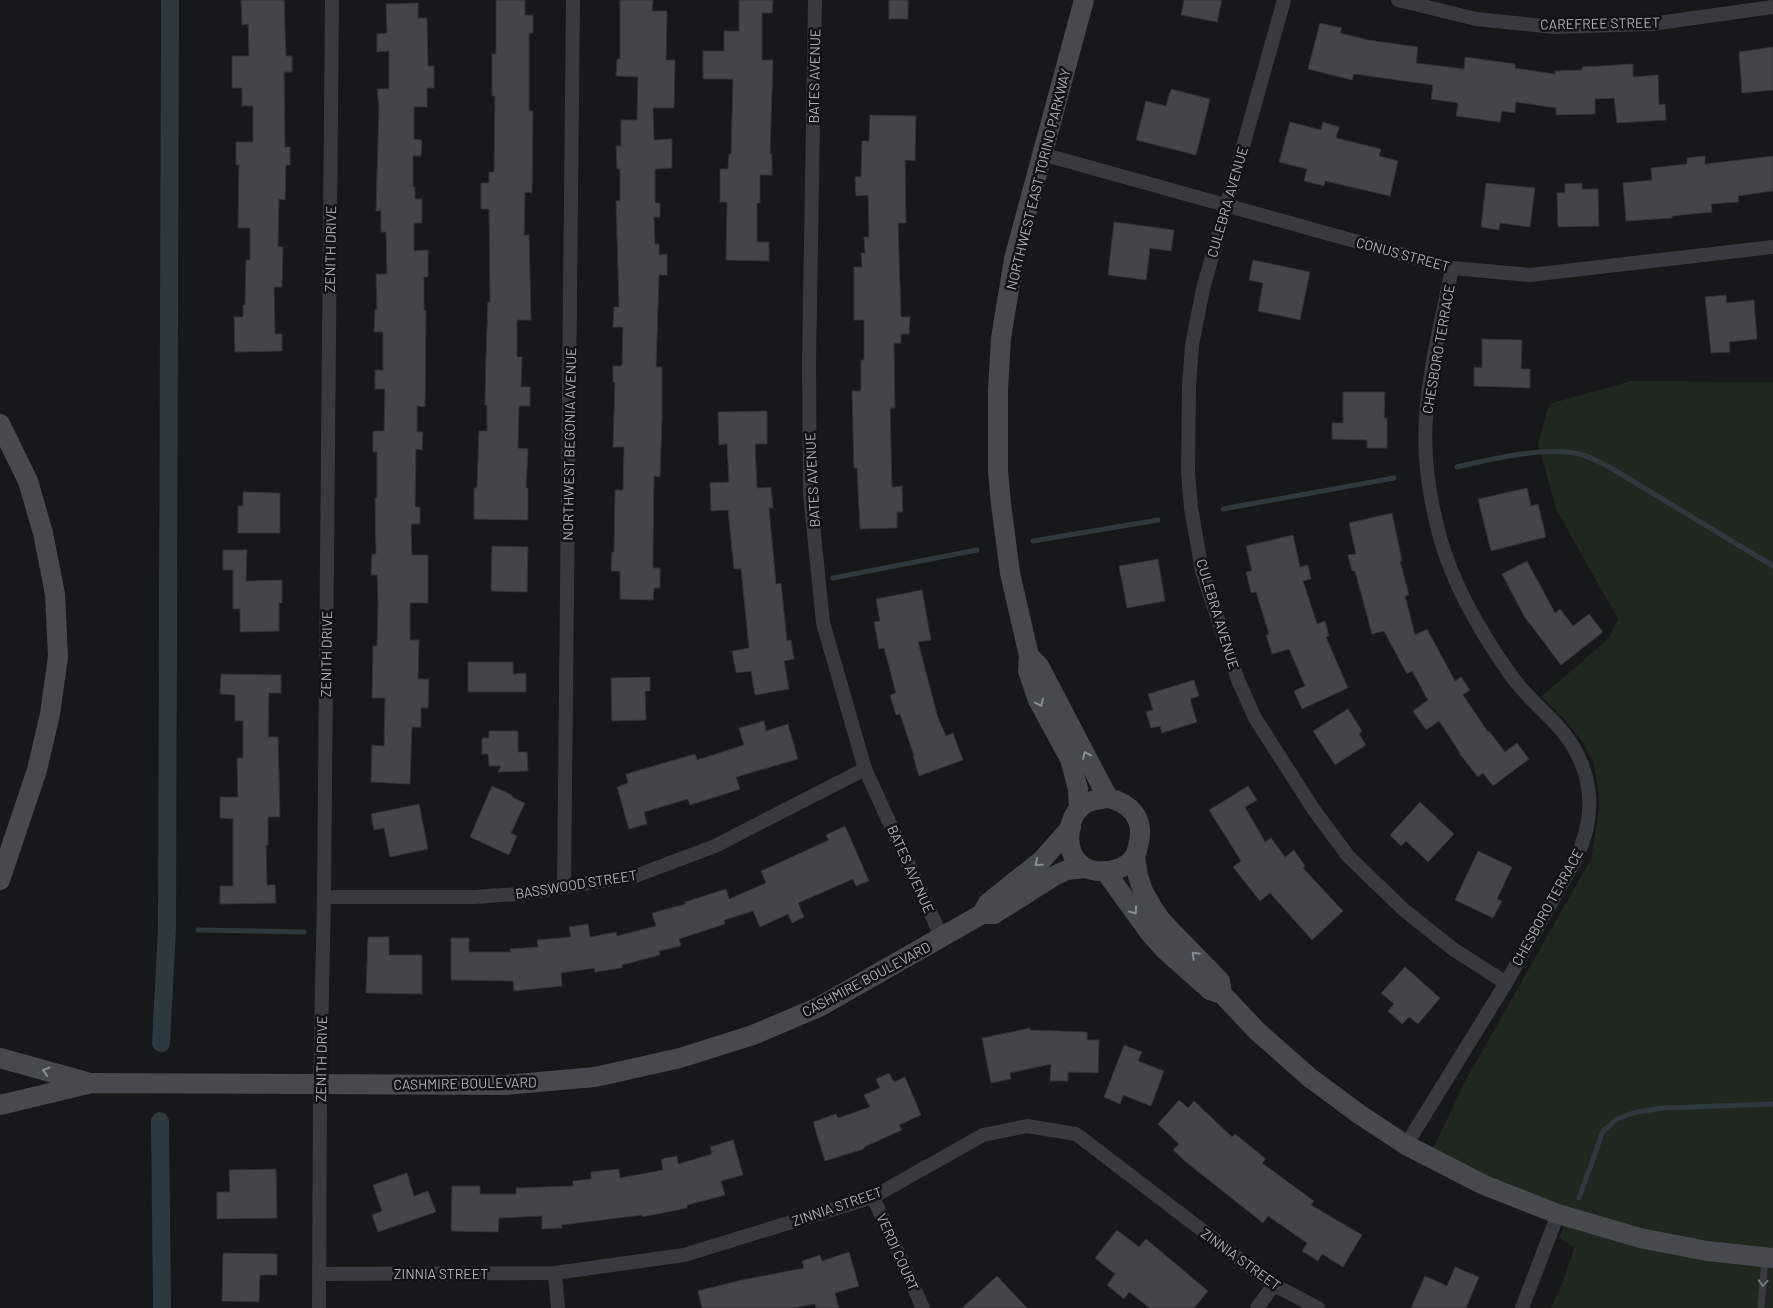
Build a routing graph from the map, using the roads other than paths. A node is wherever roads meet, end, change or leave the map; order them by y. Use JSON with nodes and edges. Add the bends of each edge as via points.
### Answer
{"nodes":[{"id":1,"x":332,"y":0,"type":"edge"},
{"id":2,"x":573,"y":0,"type":"edge"},
{"id":3,"x":815,"y":0,"type":"edge"},
{"id":4,"x":1084,"y":0,"type":"edge"},
{"id":5,"x":1284,"y":0,"type":"edge"},
{"id":6,"x":1398,"y":0,"type":"edge"},
{"id":7,"x":1773,"y":7,"type":"edge"},
{"id":8,"x":1042,"y":154,"type":"junction"},
{"id":9,"x":1226,"y":205,"type":"junction"},
{"id":10,"x":1773,"y":247,"type":"edge"},
{"id":11,"x":1452,"y":268,"type":"junction"},
{"id":12,"x":0,"y":424,"type":"edge"},
{"id":13,"x":1029,"y":656,"type":"junction"},
{"id":14,"x":865,"y":769,"type":"junction"},
{"id":15,"x":1108,"y":798,"type":"junction"},
{"id":16,"x":1079,"y":809,"type":"junction"},
{"id":17,"x":1071,"y":827,"type":"junction"},
{"id":18,"x":1134,"y":856,"type":"junction"},
{"id":19,"x":1085,"y":868,"type":"junction"},
{"id":20,"x":1105,"y":872,"type":"junction"},
{"id":21,"x":0,"y":880,"type":"edge"},
{"id":22,"x":564,"y":887,"type":"junction"},
{"id":23,"x":324,"y":897,"type":"junction"},
{"id":24,"x":982,"y":914,"type":"junction"},
{"id":25,"x":942,"y":938,"type":"junction"},
{"id":26,"x":1506,"y":982,"type":"junction"},
{"id":27,"x":1222,"y":994,"type":"junction"},
{"id":28,"x":0,"y":1058,"type":"edge"},
{"id":29,"x":92,"y":1083,"type":"junction"},
{"id":30,"x":320,"y":1085,"type":"junction"},
{"id":31,"x":0,"y":1105,"type":"edge"},
{"id":32,"x":1406,"y":1145,"type":"junction"},
{"id":33,"x":873,"y":1196,"type":"junction"},
{"id":34,"x":1558,"y":1214,"type":"junction"},
{"id":35,"x":1769,"y":1258,"type":"edge"},
{"id":36,"x":554,"y":1273,"type":"junction"},
{"id":37,"x":320,"y":1274,"type":"junction"},
{"id":38,"x":1274,"y":1285,"type":"junction"},
{"id":39,"x":319,"y":1308,"type":"edge"},
{"id":40,"x":558,"y":1308,"type":"edge"},
{"id":41,"x":923,"y":1308,"type":"edge"},
{"id":42,"x":1257,"y":1308,"type":"edge"},
{"id":43,"x":1318,"y":1308,"type":"edge"},
{"id":44,"x":1522,"y":1308,"type":"edge"},
{"id":45,"x":1762,"y":1308,"type":"edge"}],
"edges":[{"from":1,"to":23,"type":"street","name":"ZENITH DRIVE"},
{"from":2,"to":22,"type":"street","name":"NORTHWEST BEGONIA AVENUE"},
{"from":3,"to":14,"type":"street","name":"BATES AVENUE","via":[[810,494],[823,623]]},
{"from":4,"to":8,"type":"street","name":"NORTHWEST EAST TORINO PARKWAY"},
{"from":5,"to":9,"type":"street","name":"CULEBRA AVENUE"},
{"from":6,"to":7,"type":"street","name":"CAREFREE STREET","via":[[1476,19],[1554,27],[1651,24]]},
{"from":8,"to":9,"type":"street","name":"CONUS STREET"},
{"from":8,"to":13,"type":"street","name":"NORTHWEST EAST TORINO PARKWAY","via":[[1014,259],[1001,338],[998,390],[1001,504],[1010,573]]},
{"from":9,"to":11,"type":"street","name":"CONUS STREET"},
{"from":9,"to":26,"type":"street","name":"CULEBRA AVENUE","via":[[1203,289],[1192,345],[1188,472],[1202,571],[1238,680],[1255,718],[1348,856],[1404,910],[1439,938]]},
{"from":10,"to":11,"type":"street","name":"CONUS STREET","via":[[1530,275]]},
{"from":11,"to":26,"type":"street","name":"CHESBORO TERRACE","via":[[1425,418],[1426,459],[1441,540],[1453,576],[1473,618],[1511,676],[1574,748],[1587,778],[1589,794],[1588,822],[1581,848]]},
{"from":12,"to":21,"type":"street","via":[[28,481],[43,533],[55,594],[58,657],[50,714],[37,770]]},
{"from":15,"to":13,"type":"street","name":"NORTHWEST EAST TORINO PARKWAY","one_way":true,"via":[[1039,666]]},
{"from":13,"to":16,"type":"street","name":"NORTHWEST EAST TORINO PARKWAY","one_way":true,"via":[[1028,671],[1038,700],[1075,774]]},
{"from":14,"to":22,"type":"street","name":"BASSWOOD STREET","via":[[714,846],[638,875]]},
{"from":14,"to":25,"type":"street","name":"BATES AVENUE"},
{"from":15,"to":16,"type":"street","via":[[1086,803]]},
{"from":15,"to":18,"type":"street","via":[[1126,805],[1139,821],[1140,835]]},
{"from":16,"to":17,"type":"street"},
{"from":17,"to":19,"type":"street","via":[[1071,851]]},
{"from":17,"to":24,"type":"street","name":"CASHMIRE BOULEVARD","one_way":true,"via":[[1042,860],[988,903]]},
{"from":18,"to":20,"type":"street","via":[[1118,869]]},
{"from":27,"to":18,"type":"street","one_way":true,"via":[[1220,981],[1152,907],[1143,891]]},
{"from":19,"to":20,"type":"street"},
{"from":19,"to":24,"type":"street","name":"CASHMIRE BOULEVARD","via":[[1067,870],[994,914]]},
{"from":20,"to":27,"type":"street","one_way":true,"via":[[1164,948],[1210,990]]},
{"from":22,"to":23,"type":"street","name":"BASSWOOD STREET","via":[[474,897]]},
{"from":23,"to":30,"type":"street","name":"ZENITH DRIVE"},
{"from":24,"to":25,"type":"street","name":"CASHMIRE BOULEVARD"},
{"from":25,"to":30,"type":"street","name":"CASHMIRE BOULEVARD","via":[[819,1007],[753,1035],[680,1058],[595,1077],[506,1085]]},
{"from":26,"to":32,"type":"street","name":"CHESBORO TERRACE"},
{"from":27,"to":32,"type":"street","via":[[1257,1031],[1309,1077]]},
{"from":29,"to":28,"type":"street","name":"CASHMIRE BOULEVARD","one_way":true},
{"from":29,"to":30,"type":"street","name":"CASHMIRE BOULEVARD"},
{"from":29,"to":31,"type":"street","name":"CASHMIRE BOULEVARD"},
{"from":30,"to":37,"type":"street","name":"ZENITH DRIVE"},
{"from":32,"to":34,"type":"street","via":[[1484,1185]]},
{"from":33,"to":36,"type":"street","name":"ZINNIA STREET","via":[[684,1255]]},
{"from":33,"to":38,"type":"street","name":"ZINNIA STREET","via":[[983,1135],[1027,1126],[1076,1134]]},
{"from":33,"to":41,"type":"street","name":"VERDI COURT"},
{"from":34,"to":35,"type":"street","via":[[1640,1238],[1707,1251]]},
{"from":34,"to":44,"type":"street"},
{"from":35,"to":45,"type":"lane","one_way":true},
{"from":36,"to":37,"type":"street","name":"ZINNIA STREET"},
{"from":36,"to":40,"type":"street"},
{"from":37,"to":39,"type":"street","name":"ZENITH DRIVE"},
{"from":38,"to":42,"type":"street"},
{"from":38,"to":43,"type":"street","name":"ZINNIA STREET"}]}
